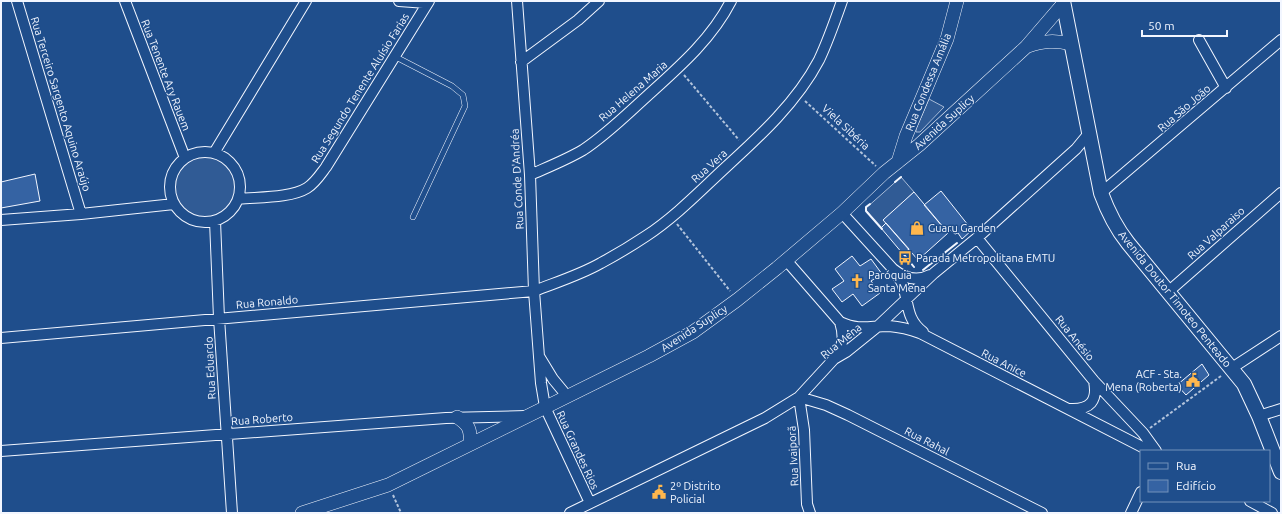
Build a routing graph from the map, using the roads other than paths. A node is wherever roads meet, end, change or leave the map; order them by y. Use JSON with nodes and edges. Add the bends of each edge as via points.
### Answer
{"nodes":[{"id":1,"x":17,"y":1,"type":"edge"},
{"id":2,"x":125,"y":1,"type":"edge"},
{"id":3,"x":306,"y":1,"type":"edge"},
{"id":4,"x":399,"y":1,"type":"edge"},
{"id":5,"x":517,"y":1,"type":"edge"},
{"id":6,"x":600,"y":1,"type":"edge"},
{"id":7,"x":731,"y":1,"type":"edge"},
{"id":8,"x":842,"y":1,"type":"edge"},
{"id":9,"x":957,"y":1,"type":"edge"},
{"id":10,"x":428,"y":2,"type":"edge"},
{"id":11,"x":1063,"y":3,"type":"edge"},
{"id":12,"x":1199,"y":40,"type":"dead end"},
{"id":13,"x":1281,"y":40,"type":"edge"},
{"id":14,"x":1071,"y":44,"type":"junction"},
{"id":15,"x":1026,"y":47,"type":"junction"},
{"id":16,"x":394,"y":56,"type":"junction"},
{"id":17,"x":521,"y":62,"type":"junction"},
{"id":18,"x":1226,"y":88,"type":"junction"},
{"id":19,"x":1090,"y":132,"type":"junction"},
{"id":20,"x":214,"y":153,"type":"junction"},
{"id":21,"x":185,"y":158,"type":"junction"},
{"id":22,"x":898,"y":162,"type":"junction"},
{"id":23,"x":530,"y":175,"type":"junction"},
{"id":24,"x":1281,"y":192,"type":"edge"},
{"id":25,"x":1101,"y":193,"type":"junction"},
{"id":26,"x":239,"y":199,"type":"junction"},
{"id":27,"x":174,"y":204,"type":"junction"},
{"id":28,"x":842,"y":213,"type":"junction"},
{"id":29,"x":81,"y":214,"type":"junction"},
{"id":30,"x":413,"y":217,"type":"dead end"},
{"id":31,"x":1,"y":220,"type":"edge"},
{"id":32,"x":215,"y":221,"type":"junction"},
{"id":33,"x":977,"y":238,"type":"junction"},
{"id":34,"x":786,"y":260,"type":"junction"},
{"id":35,"x":893,"y":269,"type":"junction"},
{"id":36,"x":934,"y":273,"type":"junction"},
{"id":37,"x":534,"y":291,"type":"junction"},
{"id":38,"x":1168,"y":292,"type":"junction"},
{"id":39,"x":906,"y":300,"type":"junction"},
{"id":40,"x":219,"y":318,"type":"junction"},
{"id":41,"x":840,"y":322,"type":"junction"},
{"id":42,"x":877,"y":327,"type":"junction"},
{"id":43,"x":1281,"y":336,"type":"edge"},
{"id":44,"x":929,"y":337,"type":"junction"},
{"id":45,"x":1,"y":338,"type":"edge"},
{"id":46,"x":539,"y":356,"type":"junction"},
{"id":47,"x":834,"y":359,"type":"junction"},
{"id":48,"x":1232,"y":368,"type":"junction"},
{"id":49,"x":1094,"y":382,"type":"junction"},
{"id":50,"x":567,"y":396,"type":"junction"},
{"id":51,"x":799,"y":398,"type":"junction"},
{"id":52,"x":545,"y":407,"type":"junction"},
{"id":53,"x":1068,"y":409,"type":"junction"},
{"id":54,"x":1281,"y":409,"type":"edge"},
{"id":55,"x":526,"y":416,"type":"junction"},
{"id":56,"x":1259,"y":416,"type":"junction"},
{"id":57,"x":456,"y":417,"type":"junction"},
{"id":58,"x":226,"y":434,"type":"junction"},
{"id":59,"x":470,"y":444,"type":"junction"},
{"id":60,"x":1265,"y":445,"type":"edge"},
{"id":61,"x":1148,"y":450,"type":"edge"},
{"id":62,"x":1155,"y":450,"type":"edge"},
{"id":63,"x":1,"y":451,"type":"edge"},
{"id":64,"x":1270,"y":453,"type":"edge"},
{"id":65,"x":1281,"y":472,"type":"edge"},
{"id":66,"x":1140,"y":494,"type":"edge"},
{"id":67,"x":1252,"y":502,"type":"edge"},
{"id":68,"x":590,"y":503,"type":"junction"},
{"id":69,"x":232,"y":513,"type":"edge"},
{"id":70,"x":302,"y":513,"type":"edge"},
{"id":71,"x":570,"y":513,"type":"edge"},
{"id":72,"x":810,"y":513,"type":"edge"},
{"id":73,"x":1042,"y":513,"type":"edge"},
{"id":74,"x":1131,"y":513,"type":"edge"},
{"id":75,"x":1272,"y":513,"type":"edge"}],
"edges":[{"from":1,"to":29,"type":"street","name":"Rua Terceiro Sargento Aquino Araújo"},
{"from":2,"to":21,"type":"street","name":"Rua Tenente Ary Rauem"},
{"from":3,"to":20,"type":"street"},
{"from":4,"to":10,"type":"street"},
{"from":5,"to":17,"type":"street","name":"Rua Conde D'Andréa"},
{"from":6,"to":17,"type":"street"},
{"from":7,"to":23,"type":"street","name":"Rua Helena Maria","via":[[712,32],[678,68],[620,121],[562,162]]},
{"from":8,"to":37,"type":"street","name":"Rua Vera","via":[[818,61],[797,93],[746,149],[671,217],[646,236],[575,276]]},
{"from":9,"to":22,"type":"street","name":"Rua Condessa Amália","via":[[946,40],[906,136]]},
{"from":10,"to":16,"type":"street","name":"Rua Segundo Tenente Aluísio Farias"},
{"from":11,"to":14,"type":"main road","name":"Avenida Doutor Timoteo Penteado"},
{"from":11,"to":15,"type":"street","name":"Avenida Suplicy"},
{"from":12,"to":18,"type":"street"},
{"from":13,"to":18,"type":"street","name":"Rua São João"},
{"from":14,"to":15,"type":"street","name":"Avenida Suplicy","via":[[1055,40]]},
{"from":14,"to":19,"type":"main road","name":"Avenida Doutor Timoteo Penteado"},
{"from":15,"to":22,"type":"street","name":"Avenida Suplicy"},
{"from":16,"to":26,"type":"street","name":"Rua Segundo Tenente Aluísio Farias","via":[[317,179],[293,194]]},
{"from":16,"to":30,"type":"lane","via":[[452,86],[463,94],[465,106]]},
{"from":17,"to":23,"type":"street","name":"Rua Conde D'Andréa"},
{"from":18,"to":25,"type":"street","name":"Rua São João"},
{"from":19,"to":25,"type":"main road","name":"Avenida Doutor Timoteo Penteado"},
{"from":19,"to":33,"type":"street","name":"Rua Mena","via":[[1076,149]]},
{"from":20,"to":21,"type":"street","via":[[199,152]]},
{"from":20,"to":26,"type":"street","via":[[227,159],[237,170],[241,184]]},
{"from":21,"to":27,"type":"street","via":[[176,167],[171,179],[170,192]]},
{"from":22,"to":28,"type":"street","name":"Avenida Suplicy"},
{"from":23,"to":37,"type":"street","name":"Rua Conde D'Andréa"},
{"from":24,"to":38,"type":"street","name":"Rua Valparaiso"},
{"from":25,"to":38,"type":"main road","name":"Avenida Doutor Timoteo Penteado","via":[[1118,230]]},
{"from":26,"to":32,"type":"street","via":[[230,213]]},
{"from":27,"to":29,"type":"street"},
{"from":27,"to":32,"type":"street","via":[[192,220]]},
{"from":28,"to":34,"type":"street","name":"Avenida Suplicy"},
{"from":28,"to":35,"type":"street"},
{"from":29,"to":31,"type":"street"},
{"from":32,"to":40,"type":"street","name":"Rua Eduardo"},
{"from":33,"to":36,"type":"street","name":"Rua Mena"},
{"from":33,"to":49,"type":"street","name":"Rua Anésio"},
{"from":34,"to":41,"type":"street"},
{"from":34,"to":50,"type":"street","name":"Avenida Suplicy","via":[[737,300],[686,335]]},
{"from":35,"to":36,"type":"street","via":[[904,276],[917,279]]},
{"from":35,"to":39,"type":"street","name":"Rua Anice","via":[[902,282]]},
{"from":36,"to":39,"type":"street","name":"Rua Mena"},
{"from":37,"to":40,"type":"street","name":"Rua Ronaldo"},
{"from":37,"to":46,"type":"street","name":"Rua Conde D'Andréa"},
{"from":38,"to":48,"type":"main road","name":"Avenida Doutor Timoteo Penteado"},
{"from":39,"to":42,"type":"street","name":"Rua Mena"},
{"from":39,"to":44,"type":"street","name":"Rua Anice","via":[[913,322]]},
{"from":40,"to":45,"type":"street","name":"Rua Ronaldo"},
{"from":40,"to":58,"type":"street","name":"Rua Eduardo"},
{"from":41,"to":42,"type":"street","name":"Rua Anice","via":[[858,328]]},
{"from":41,"to":47,"type":"street","via":[[843,338],[839,353]]},
{"from":42,"to":44,"type":"street","name":"Rua Anice","via":[[899,327]]},
{"from":42,"to":47,"type":"street","name":"Rua Mena"},
{"from":43,"to":48,"type":"street"},
{"from":44,"to":53,"type":"street","name":"Rua Anice"},
{"from":46,"to":50,"type":"street","name":"Rua Conde D'Andréa"},
{"from":46,"to":52,"type":"street","name":"Rua Conde D'Andréa"},
{"from":47,"to":51,"type":"street","name":"Rua Mena"},
{"from":48,"to":56,"type":"main road","name":"Avenida Doutor Timoteo Penteado","via":[[1249,392]]},
{"from":49,"to":53,"type":"street","via":[[1096,393],[1090,405],[1079,410]]},
{"from":49,"to":62,"type":"street","name":"Rua Anésio"},
{"from":50,"to":52,"type":"street","name":"Avenida Suplicy"},
{"from":51,"to":68,"type":"street","name":"Rua Mena","via":[[765,418]]},
{"from":51,"to":72,"type":"street","name":"Rua Ivaiporã","via":[[804,430],[807,504]]},
{"from":51,"to":73,"type":"street","name":"Rua Rahal","via":[[826,405],[848,415]]},
{"from":52,"to":55,"type":"street","name":"Avenida Suplicy"},
{"from":52,"to":68,"type":"street","name":"Rua Grandes Rios"},
{"from":53,"to":61,"type":"street","name":"Rua Anice"},
{"from":54,"to":56,"type":"street"},
{"from":55,"to":57,"type":"street","name":"Rua Roberto"},
{"from":55,"to":59,"type":"street","name":"Avenida Suplicy"},
{"from":56,"to":60,"type":"main road","name":"Avenida Doutor Timoteo Penteado"},
{"from":57,"to":58,"type":"street","name":"Rua Roberto"},
{"from":57,"to":59,"type":"street","via":[[470,429]]},
{"from":58,"to":63,"type":"street","name":"Rua Roberto"},
{"from":58,"to":69,"type":"street","name":"Rua Eduardo"},
{"from":59,"to":70,"type":"street","name":"Avenida Suplicy","via":[[388,485]]},
{"from":64,"to":65,"type":"main road","name":"Avenida Doutor Timoteo Penteado"},
{"from":66,"to":74,"type":"street"},
{"from":67,"to":75,"type":"street"},
{"from":68,"to":71,"type":"street","name":"Rua Mena"}]}
